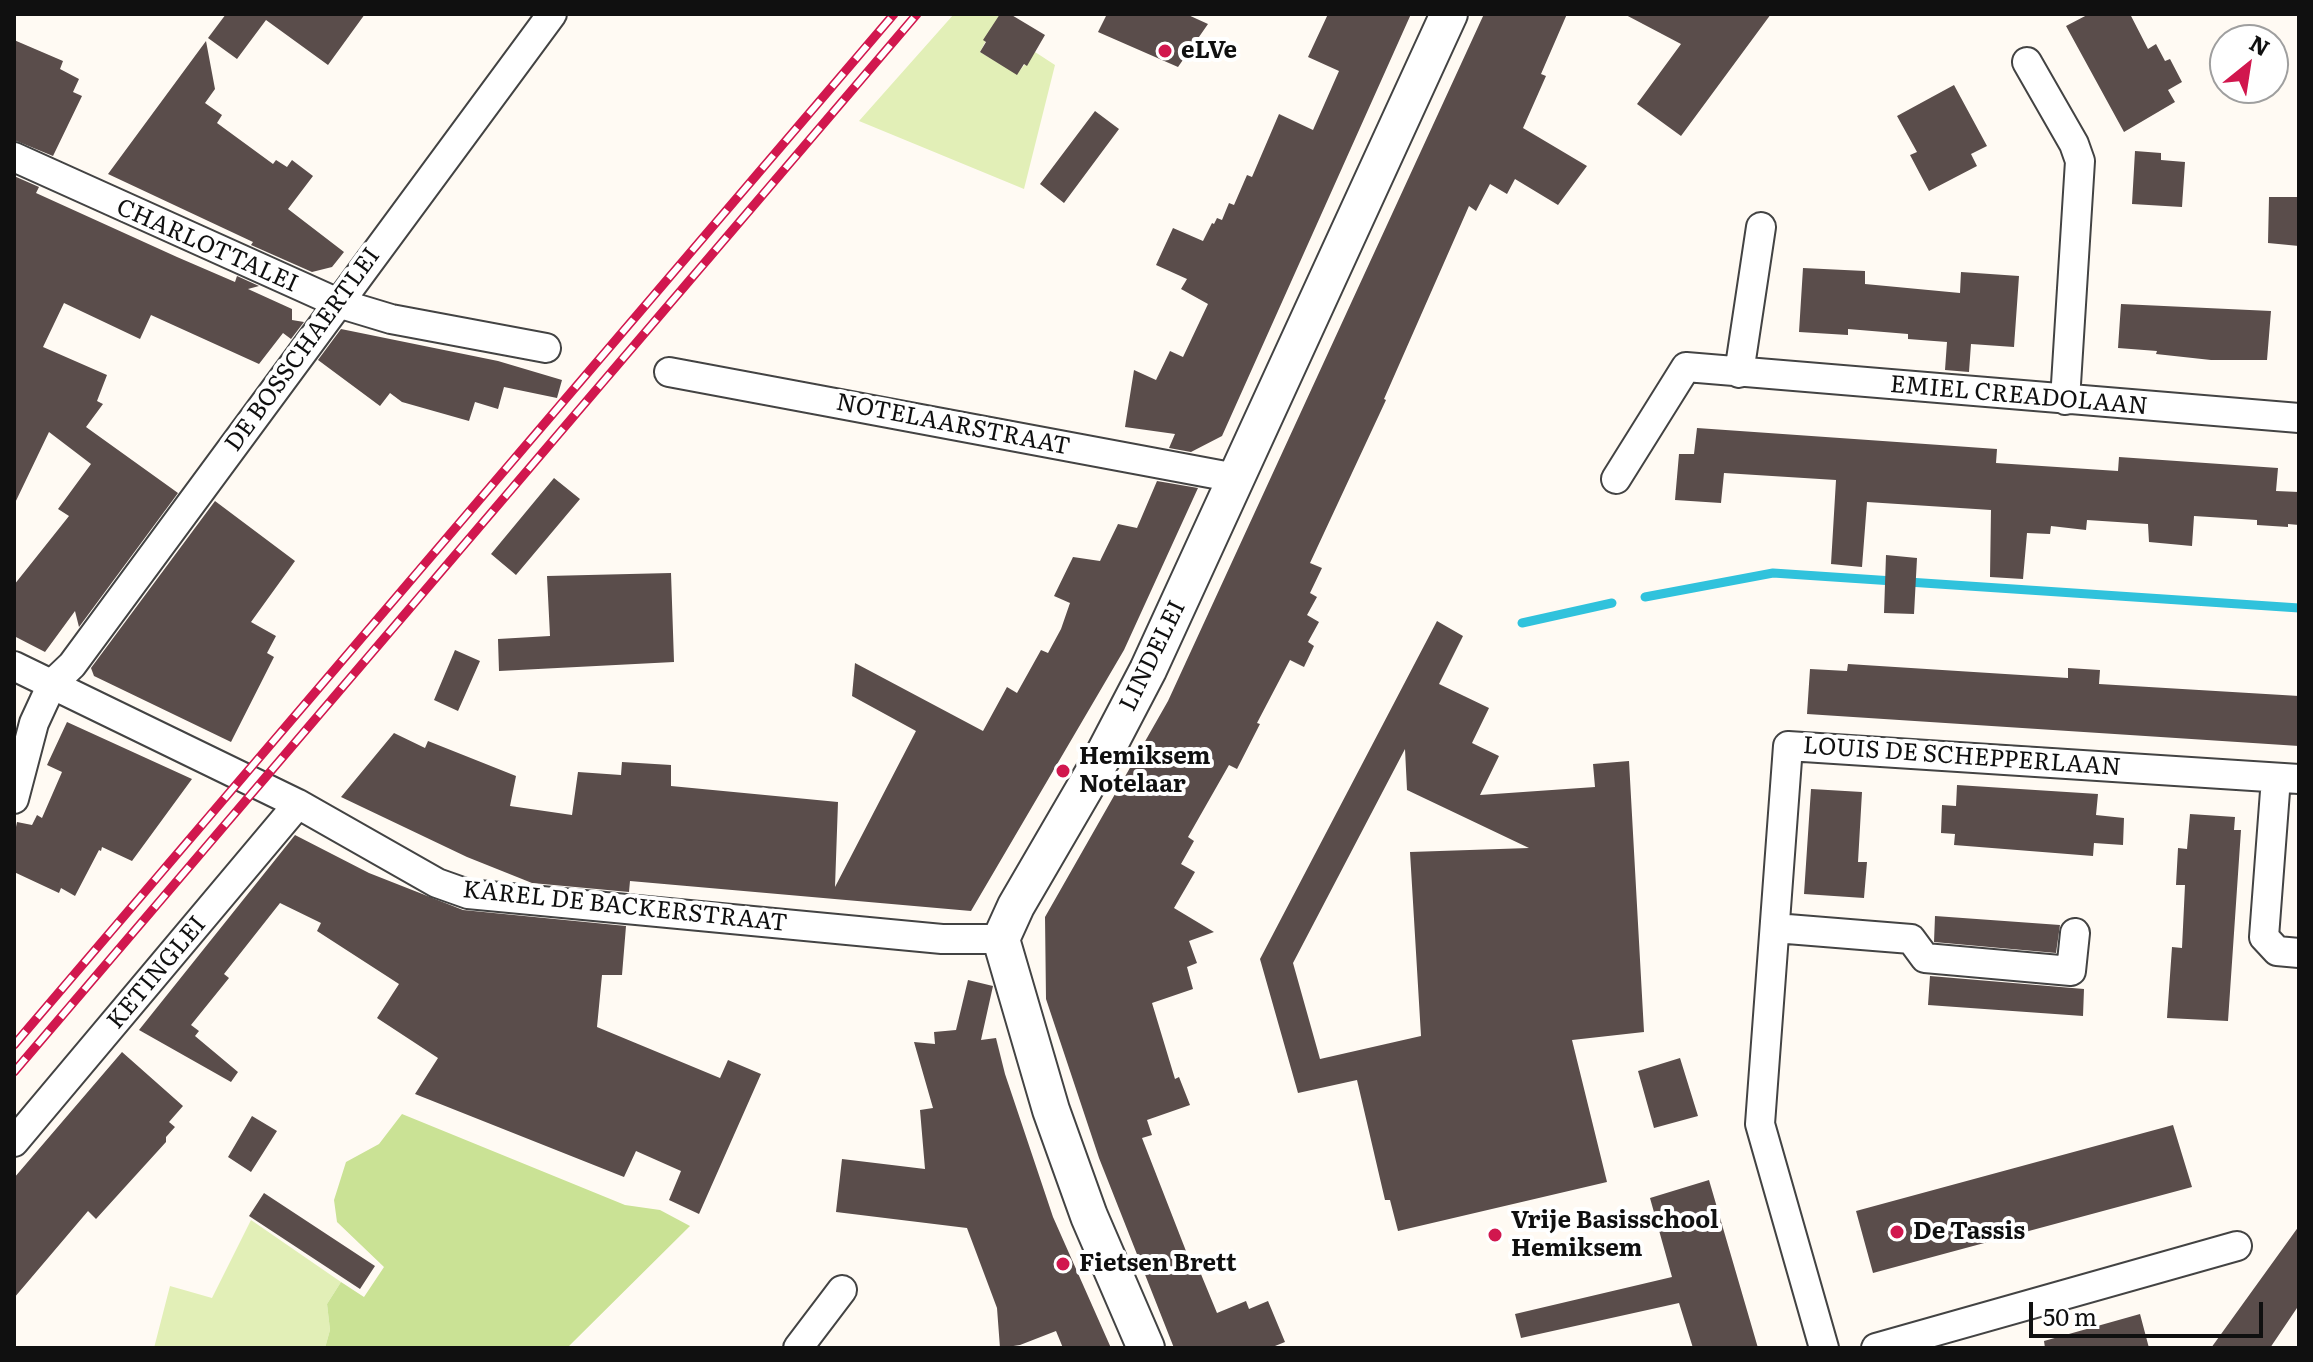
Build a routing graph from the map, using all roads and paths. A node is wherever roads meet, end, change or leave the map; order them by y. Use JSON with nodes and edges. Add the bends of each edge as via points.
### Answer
{"nodes":[{"id":1,"x":552,"y":14,"type":"edge"},
{"id":2,"x":1449,"y":14,"type":"edge"},
{"id":3,"x":2027,"y":62,"type":"dead end"},
{"id":4,"x":14,"y":157,"type":"edge"},
{"id":5,"x":1761,"y":227,"type":"dead end"},
{"id":6,"x":338,"y":303,"type":"junction"},
{"id":7,"x":546,"y":348,"type":"dead end"},
{"id":8,"x":669,"y":372,"type":"dead end"},
{"id":9,"x":1739,"y":373,"type":"junction"},
{"id":10,"x":2065,"y":400,"type":"junction"},
{"id":11,"x":2299,"y":418,"type":"edge"},
{"id":12,"x":1236,"y":478,"type":"junction"},
{"id":13,"x":1616,"y":479,"type":"dead end"},
{"id":14,"x":14,"y":666,"type":"edge"},
{"id":15,"x":52,"y":684,"type":"junction"},
{"id":16,"x":2288,"y":779,"type":"edge"},
{"id":17,"x":14,"y":799,"type":"edge"},
{"id":18,"x":298,"y":804,"type":"junction"},
{"id":19,"x":1775,"y":928,"type":"junction"},
{"id":20,"x":2075,"y":933,"type":"dead end"},
{"id":21,"x":1001,"y":939,"type":"junction"},
{"id":22,"x":2299,"y":953,"type":"edge"},
{"id":23,"x":14,"y":1142,"type":"edge"},
{"id":24,"x":2237,"y":1246,"type":"dead end"},
{"id":25,"x":842,"y":1290,"type":"dead end"},
{"id":26,"x":798,"y":1348,"type":"edge"},
{"id":27,"x":1146,"y":1348,"type":"edge"},
{"id":28,"x":1824,"y":1348,"type":"edge"},
{"id":29,"x":1876,"y":1348,"type":"edge"}],
"edges":[{"from":1,"to":6,"type":"street","name":"DE BOSSCHAERTLEI"},
{"from":2,"to":12,"type":"street","name":"LINDELEI"},
{"from":3,"to":10,"type":"street","via":[[2080,161]]},
{"from":4,"to":6,"type":"street","name":"CHARLOTTALEI"},
{"from":5,"to":9,"type":"street"},
{"from":6,"to":7,"type":"street","name":"CHARLOTTALEI","via":[[391,319]]},
{"from":6,"to":15,"type":"street","name":"DE BOSSCHAERTLEI","via":[[72,665]]},
{"from":8,"to":12,"type":"street","name":"NOTELAARSTRAAT"},
{"from":9,"to":10,"type":"street","name":"EMIEL CREADOLAAN"},
{"from":9,"to":13,"type":"street","name":"EMIEL CREADOLAAN","via":[[1686,367]]},
{"from":10,"to":11,"type":"street","name":"EMIEL CREADOLAAN"},
{"from":12,"to":21,"type":"street","name":"LINDELEI","via":[[1148,670]]},
{"from":14,"to":15,"type":"street","name":"KAREL DE BACKERSTRAAT"},
{"from":15,"to":17,"type":"street","name":"DE BOSSCHAERTLEI","via":[[34,723]]},
{"from":15,"to":18,"type":"street","name":"KAREL DE BACKERSTRAAT"},
{"from":16,"to":19,"type":"street","name":"LOUIS DE SCHEPPERLAAN","via":[[1788,746]]},
{"from":16,"to":22,"type":"street","name":"LOUIS DE SCHEPPERLAAN","via":[[2264,937],[2277,951]]},
{"from":18,"to":21,"type":"street","name":"KAREL DE BACKERSTRAAT","via":[[437,883],[468,894],[942,939]]},
{"from":18,"to":23,"type":"street","name":"KETINGLEI"},
{"from":19,"to":20,"type":"street","via":[[1911,939],[1925,958],[2071,971]]},
{"from":19,"to":28,"type":"street","name":"LOUIS DE SCHEPPERLAAN","via":[[1760,1124]]},
{"from":21,"to":27,"type":"street","via":[[1055,1124]]},
{"from":24,"to":29,"type":"street"},
{"from":25,"to":26,"type":"street"}]}
